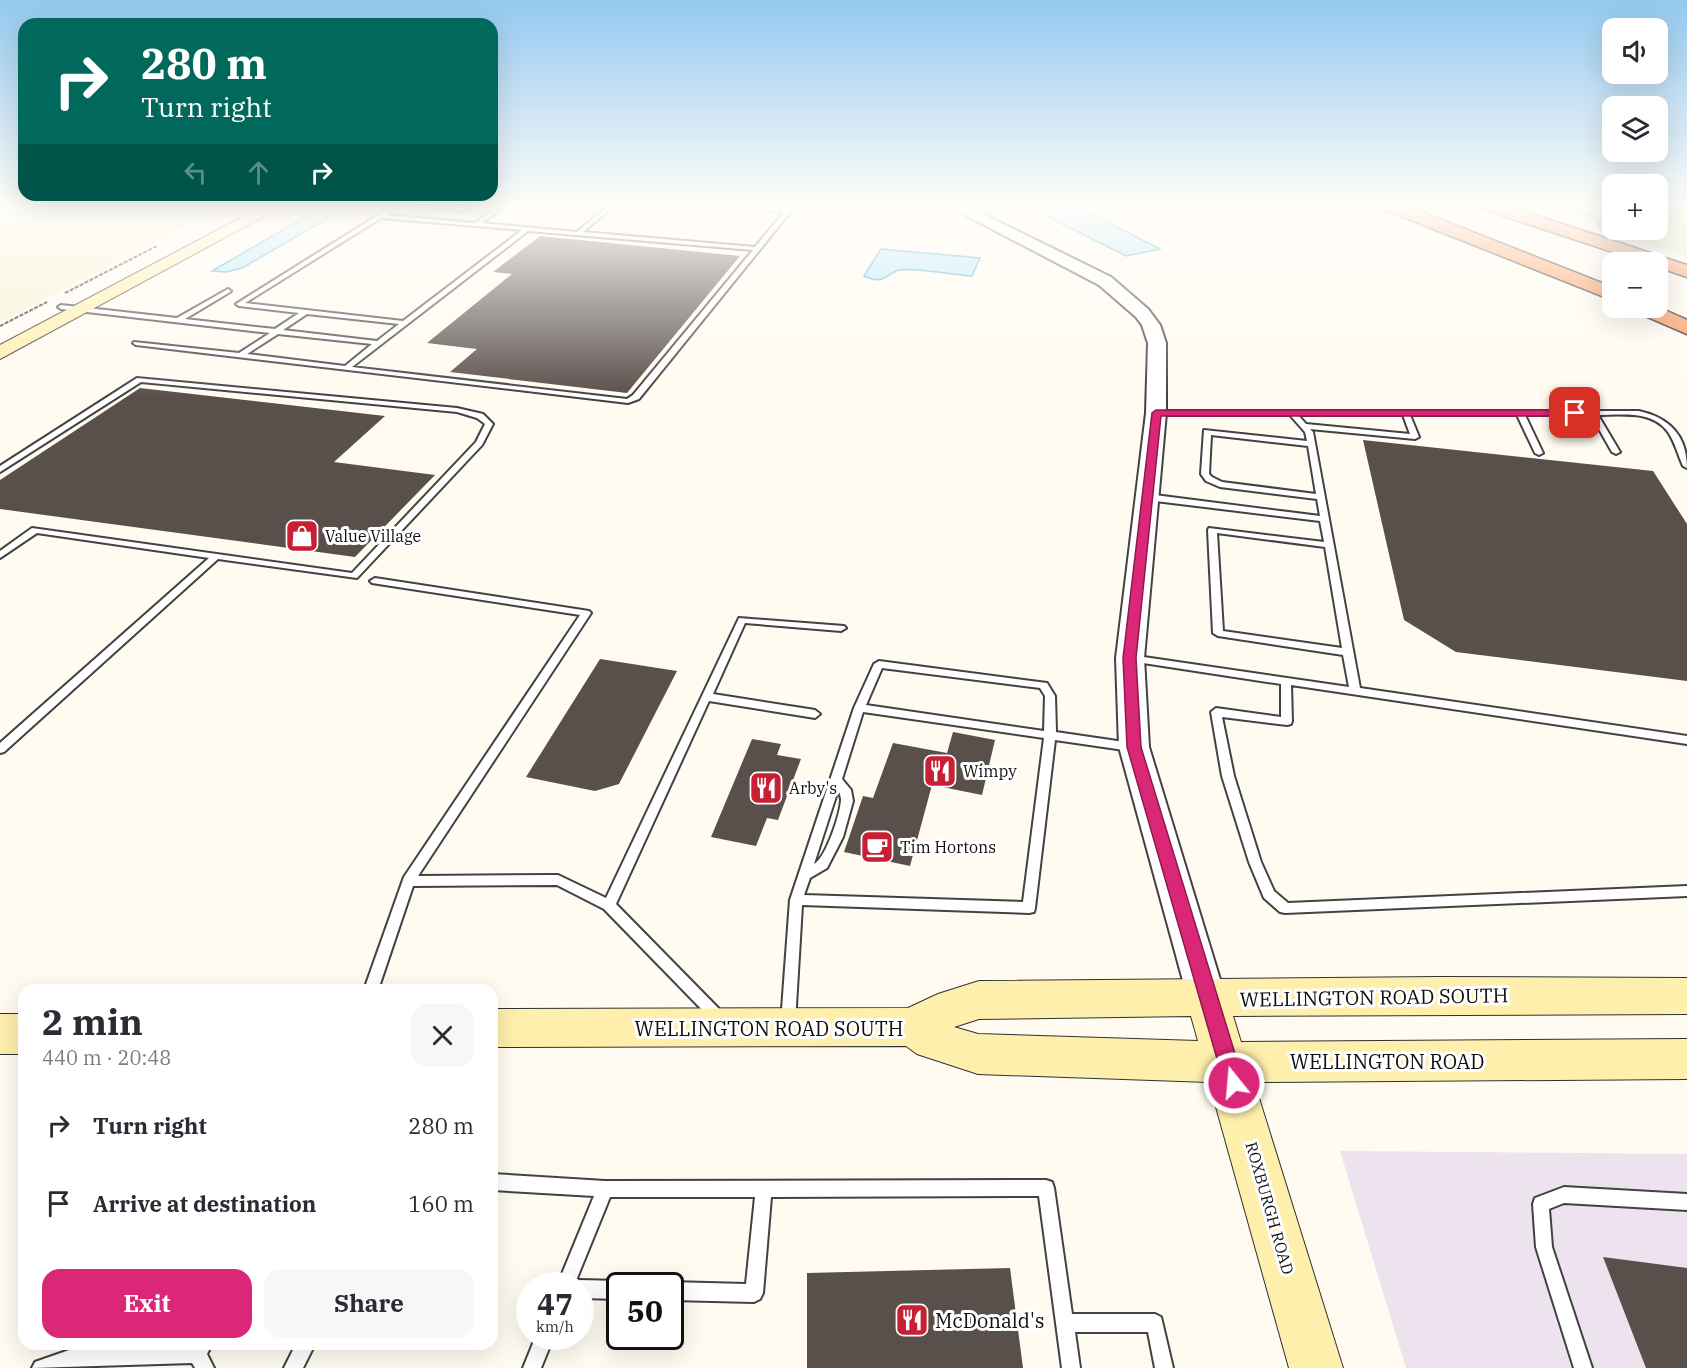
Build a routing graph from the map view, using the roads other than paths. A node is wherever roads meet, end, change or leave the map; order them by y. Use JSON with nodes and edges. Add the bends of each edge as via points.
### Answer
{"nodes":[{"id":1,"x":123,"y":269,"type":"edge"},
{"id":2,"x":156,"y":269,"type":"edge"},
{"id":3,"x":294,"y":269,"type":"edge"},
{"id":4,"x":475,"y":269,"type":"edge"},
{"id":5,"x":740,"y":269,"type":"edge"},
{"id":6,"x":1081,"y":269,"type":"edge"},
{"id":7,"x":1549,"y":269,"type":"edge"},
{"id":8,"x":1584,"y":269,"type":"edge"},
{"id":9,"x":1602,"y":275,"type":"edge"},
{"id":10,"x":1602,"y":290,"type":"edge"},
{"id":11,"x":228,"y":291,"type":"dead end"},
{"id":12,"x":55,"y":302,"type":"junction"},
{"id":13,"x":80,"y":309,"type":"junction"},
{"id":14,"x":305,"y":312,"type":"junction"},
{"id":15,"x":1665,"y":318,"type":"edge"},
{"id":16,"x":179,"y":320,"type":"junction"},
{"id":17,"x":405,"y":323,"type":"junction"},
{"id":18,"x":1687,"y":328,"type":"edge"},
{"id":19,"x":276,"y":331,"type":"junction"},
{"id":20,"x":0,"y":338,"type":"edge"},
{"id":21,"x":136,"y":343,"type":"dead end"},
{"id":22,"x":378,"y":343,"type":"junction"},
{"id":23,"x":0,"y":353,"type":"edge"},
{"id":24,"x":240,"y":356,"type":"junction"},
{"id":25,"x":346,"y":368,"type":"junction"},
{"id":26,"x":1156,"y":413,"type":"junction"},
{"id":27,"x":1292,"y":413,"type":"junction"},
{"id":28,"x":1593,"y":413,"type":"junction"},
{"id":29,"x":1406,"y":414,"type":"junction"},
{"id":30,"x":1520,"y":414,"type":"junction"},
{"id":31,"x":1304,"y":426,"type":"junction"},
{"id":32,"x":1311,"y":444,"type":"junction"},
{"id":33,"x":1616,"y":452,"type":"dead end"},
{"id":34,"x":1539,"y":453,"type":"dead end"},
{"id":35,"x":1687,"y":466,"type":"edge"},
{"id":36,"x":0,"y":470,"type":"edge"},
{"id":37,"x":1147,"y":497,"type":"junction"},
{"id":38,"x":1320,"y":497,"type":"junction"},
{"id":39,"x":1324,"y":519,"type":"junction"},
{"id":40,"x":1329,"y":545,"type":"junction"},
{"id":41,"x":0,"y":555,"type":"edge"},
{"id":42,"x":216,"y":556,"type":"junction"},
{"id":43,"x":375,"y":581,"type":"dead end"},
{"id":44,"x":841,"y":628,"type":"dead end"},
{"id":45,"x":1348,"y":652,"type":"junction"},
{"id":46,"x":1130,"y":658,"type":"junction"},
{"id":47,"x":1286,"y":681,"type":"junction"},
{"id":48,"x":1355,"y":691,"type":"junction"},
{"id":49,"x":706,"y":697,"type":"junction"},
{"id":50,"x":859,"y":708,"type":"junction"},
{"id":51,"x":815,"y":714,"type":"dead end"},
{"id":52,"x":1050,"y":736,"type":"junction"},
{"id":53,"x":1687,"y":740,"type":"edge"},
{"id":54,"x":1134,"y":747,"type":"junction"},
{"id":55,"x":0,"y":749,"type":"edge"},
{"id":56,"x":835,"y":780,"type":"junction"},
{"id":57,"x":804,"y":875,"type":"junction"},
{"id":58,"x":408,"y":881,"type":"junction"},
{"id":59,"x":1687,"y":891,"type":"edge"},
{"id":60,"x":796,"y":900,"type":"junction"},
{"id":61,"x":609,"y":906,"type":"junction"},
{"id":62,"x":373,"y":984,"type":"edge"},
{"id":63,"x":1687,"y":996,"type":"edge"},
{"id":64,"x":1207,"y":999,"type":"junction"},
{"id":65,"x":498,"y":1028,"type":"edge"},
{"id":66,"x":729,"y":1028,"type":"junction"},
{"id":67,"x":788,"y":1028,"type":"junction"},
{"id":68,"x":914,"y":1028,"type":"junction"},
{"id":69,"x":0,"y":1034,"type":"edge"},
{"id":70,"x":18,"y":1034,"type":"edge"},
{"id":71,"x":1687,"y":1059,"type":"edge"},
{"id":72,"x":1228,"y":1062,"type":"junction"},
{"id":73,"x":498,"y":1182,"type":"edge"},
{"id":74,"x":764,"y":1189,"type":"junction"},
{"id":75,"x":605,"y":1190,"type":"junction"},
{"id":76,"x":1687,"y":1202,"type":"edge"},
{"id":77,"x":572,"y":1272,"type":"edge"},
{"id":78,"x":684,"y":1291,"type":"edge"},
{"id":79,"x":1065,"y":1323,"type":"junction"},
{"id":80,"x":132,"y":1350,"type":"edge"},
{"id":81,"x":150,"y":1350,"type":"edge"},
{"id":82,"x":303,"y":1350,"type":"edge"},
{"id":83,"x":539,"y":1350,"type":"edge"},
{"id":84,"x":202,"y":1355,"type":"edge"},
{"id":85,"x":41,"y":1368,"type":"edge"},
{"id":86,"x":293,"y":1368,"type":"edge"},
{"id":87,"x":532,"y":1368,"type":"edge"},
{"id":88,"x":1071,"y":1368,"type":"edge"},
{"id":89,"x":1164,"y":1368,"type":"edge"},
{"id":90,"x":1316,"y":1368,"type":"edge"},
{"id":91,"x":1583,"y":1368,"type":"edge"}],
"edges":[{"from":1,"to":12,"type":"main road"},
{"from":2,"to":13,"type":"main road"},
{"from":3,"to":14,"type":"lane","via":[[239,302],[245,306]]},
{"from":4,"to":17,"type":"lane"},
{"from":5,"to":25,"type":"lane","via":[[628,402]]},
{"from":6,"to":26,"type":"street","name":"ROXBURGH ROAD","via":[[1105,281],[1151,325],[1157,343]]},
{"from":7,"to":10,"type":"highway"},
{"from":8,"to":9,"type":"highway"},
{"from":11,"to":16,"type":"lane"},
{"from":12,"to":13,"type":"lane"},
{"from":12,"to":20,"type":"main road"},
{"from":13,"to":16,"type":"lane"},
{"from":13,"to":23,"type":"main road"},
{"from":14,"to":17,"type":"lane"},
{"from":14,"to":19,"type":"lane"},
{"from":15,"to":18,"type":"highway"},
{"from":16,"to":19,"type":"lane"},
{"from":17,"to":22,"type":"lane"},
{"from":19,"to":22,"type":"lane"},
{"from":19,"to":24,"type":"lane"},
{"from":21,"to":24,"type":"lane"},
{"from":22,"to":25,"type":"lane"},
{"from":24,"to":25,"type":"lane"},
{"from":26,"to":27,"type":"lane"},
{"from":26,"to":37,"type":"street","name":"ROXBURGH ROAD"},
{"from":27,"to":29,"type":"lane"},
{"from":27,"to":31,"type":"lane"},
{"from":28,"to":30,"type":"lane"},
{"from":28,"to":33,"type":"lane"},
{"from":28,"to":35,"type":"lane","via":[[1639,413],[1664,420]]},
{"from":29,"to":30,"type":"lane"},
{"from":29,"to":31,"type":"lane","via":[[1415,437]]},
{"from":30,"to":34,"type":"lane"},
{"from":31,"to":32,"type":"lane"},
{"from":32,"to":38,"type":"lane"},
{"from":32,"to":38,"type":"lane","via":[[1207,432],[1205,474],[1220,484]]},
{"from":36,"to":42,"type":"lane","via":[[140,380],[457,410],[480,416],[489,424],[479,443],[354,576]]},
{"from":37,"to":39,"type":"lane"},
{"from":37,"to":46,"type":"street","name":"ROXBURGH ROAD"},
{"from":38,"to":39,"type":"lane"},
{"from":39,"to":40,"type":"lane"},
{"from":40,"to":45,"type":"lane"},
{"from":40,"to":45,"type":"lane","via":[[1212,530],[1218,633]]},
{"from":41,"to":42,"type":"lane","via":[[35,530]]},
{"from":42,"to":55,"type":"lane"},
{"from":43,"to":58,"type":"lane","via":[[586,613]]},
{"from":44,"to":49,"type":"lane","via":[[742,620]]},
{"from":45,"to":48,"type":"lane"},
{"from":46,"to":47,"type":"lane"},
{"from":46,"to":54,"type":"street","name":"ROXBURGH ROAD"},
{"from":47,"to":48,"type":"lane"},
{"from":47,"to":59,"type":"lane","via":[[1287,721],[1216,712],[1228,776],[1255,862],[1269,894],[1285,908]]},
{"from":48,"to":53,"type":"lane"},
{"from":49,"to":51,"type":"lane"},
{"from":49,"to":61,"type":"lane"},
{"from":50,"to":52,"type":"lane"},
{"from":50,"to":52,"type":"lane","via":[[879,664],[1043,685],[1050,696]]},
{"from":50,"to":56,"type":"lane"},
{"from":52,"to":54,"type":"lane"},
{"from":52,"to":60,"type":"lane","via":[[1029,908]]},
{"from":54,"to":64,"type":"street","name":"ROXBURGH ROAD"},
{"from":56,"to":57,"type":"lane"},
{"from":56,"to":57,"type":"lane","via":[[845,790],[848,801],[837,837],[823,865]]},
{"from":57,"to":60,"type":"lane"},
{"from":58,"to":61,"type":"lane","via":[[558,880]]},
{"from":58,"to":62,"type":"lane"},
{"from":60,"to":67,"type":"lane"},
{"from":61,"to":66,"type":"lane"},
{"from":63,"to":64,"type":"main road","name":"WELLINGTON ROAD SOUTH"},
{"from":64,"to":68,"type":"main road","name":"WELLINGTON ROAD SOUTH","via":[[979,1000],[949,1008]]},
{"from":64,"to":72,"type":"main road","name":"ROXBURGH ROAD"},
{"from":65,"to":66,"type":"main road","name":"WELLINGTON ROAD SOUTH"},
{"from":66,"to":67,"type":"main road","name":"WELLINGTON ROAD SOUTH"},
{"from":67,"to":68,"type":"main road","name":"WELLINGTON ROAD SOUTH"},
{"from":68,"to":72,"type":"main road","name":"WELLINGTON ROAD","via":[[932,1040],[978,1054]]},
{"from":69,"to":70,"type":"main road"},
{"from":71,"to":72,"type":"main road","name":"WELLINGTON ROAD"},
{"from":72,"to":90,"type":"main road","name":"ROXBURGH ROAD"},
{"from":73,"to":75,"type":"lane"},
{"from":74,"to":75,"type":"lane"},
{"from":74,"to":78,"type":"lane","via":[[754,1293]]},
{"from":74,"to":79,"type":"lane","via":[[1046,1188]]},
{"from":75,"to":77,"type":"lane"},
{"from":76,"to":91,"type":"lane","via":[[1564,1196],[1541,1204],[1544,1247]]},
{"from":79,"to":88,"type":"lane"},
{"from":79,"to":89,"type":"lane","via":[[1155,1323]]},
{"from":80,"to":85,"type":"lane","via":[[75,1357]]},
{"from":81,"to":84,"type":"lane"},
{"from":82,"to":86,"type":"lane"},
{"from":83,"to":87,"type":"lane"}]}
